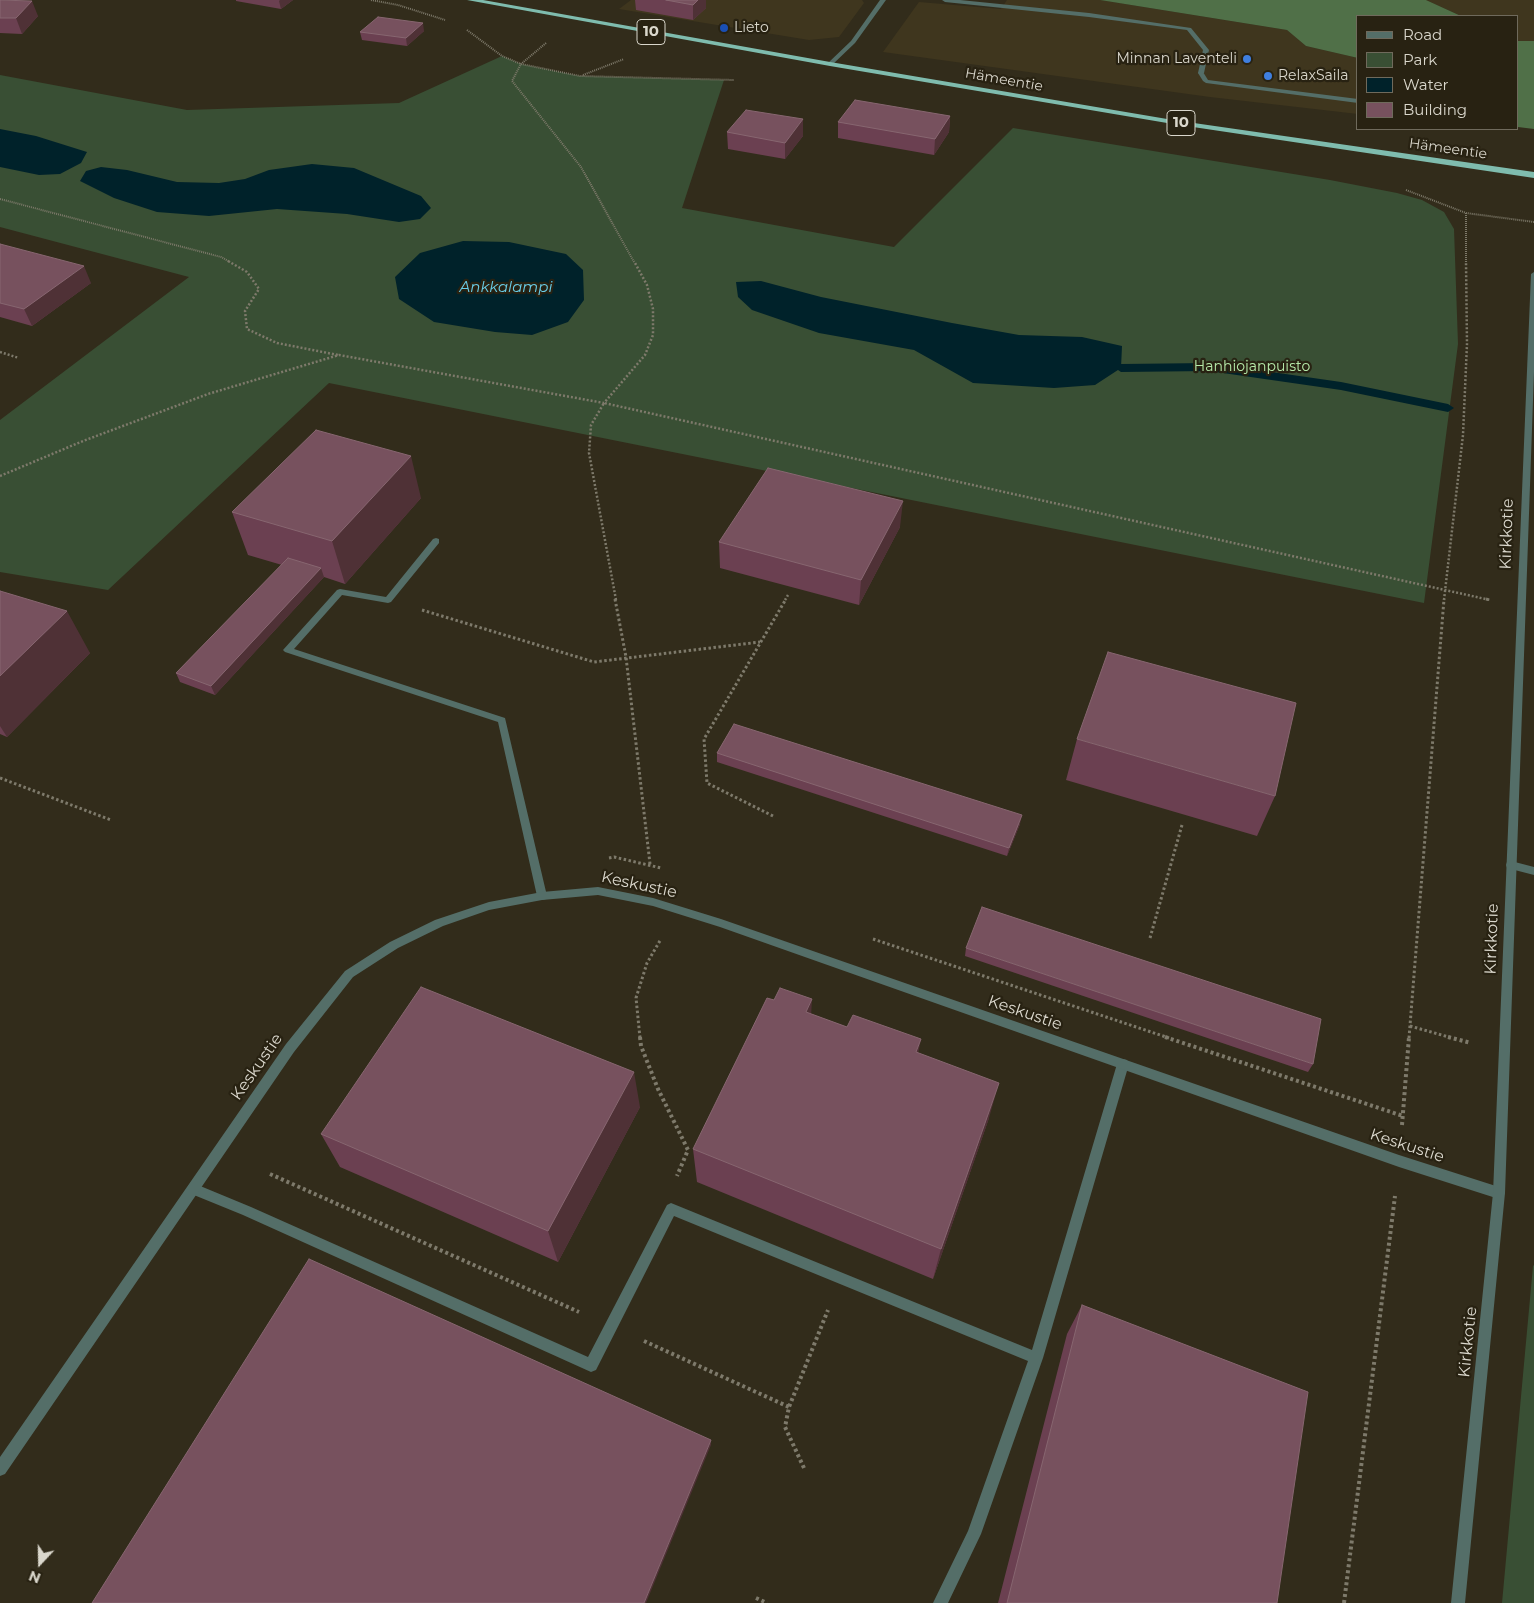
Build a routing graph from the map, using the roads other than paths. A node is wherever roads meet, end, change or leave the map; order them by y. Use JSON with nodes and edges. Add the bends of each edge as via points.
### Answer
{"nodes":[{"id":1,"x":471,"y":0,"type":"edge"},
{"id":2,"x":883,"y":0,"type":"edge"},
{"id":3,"x":945,"y":0,"type":"edge"},
{"id":4,"x":830,"y":64,"type":"junction"},
{"id":5,"x":1356,"y":101,"type":"edge"},
{"id":6,"x":1534,"y":175,"type":"edge"},
{"id":7,"x":1534,"y":274,"type":"edge"},
{"id":8,"x":1530,"y":451,"type":"edge"},
{"id":9,"x":436,"y":540,"type":"dead end"},
{"id":10,"x":1511,"y":865,"type":"junction"},
{"id":11,"x":1534,"y":871,"type":"edge"},
{"id":12,"x":542,"y":896,"type":"junction"},
{"id":13,"x":1123,"y":1064,"type":"junction"},
{"id":14,"x":193,"y":1189,"type":"junction"},
{"id":15,"x":1499,"y":1193,"type":"junction"},
{"id":16,"x":1036,"y":1358,"type":"junction"},
{"id":17,"x":0,"y":1469,"type":"edge"},
{"id":18,"x":940,"y":1603,"type":"edge"},
{"id":19,"x":1458,"y":1603,"type":"edge"}],
"edges":[{"from":1,"to":4,"type":"highway","name":"Hämeentie","number":"10"},
{"from":2,"to":4,"type":"street","via":[[853,42]]},
{"from":3,"to":5,"type":"street","via":[[1189,29],[1206,50],[1202,73],[1206,81]]},
{"from":4,"to":6,"type":"highway","name":"Hämeentie","number":"10","via":[[1172,122]]},
{"from":7,"to":8,"type":"street","name":"Kirkkotie"},
{"from":8,"to":10,"type":"street","name":"Kirkkotie"},
{"from":9,"to":12,"type":"street","via":[[388,600],[340,592],[288,650],[502,720]]},
{"from":10,"to":11,"type":"street"},
{"from":10,"to":15,"type":"street","name":"Kirkkotie"},
{"from":12,"to":13,"type":"street","name":"Keskustie","via":[[598,891],[654,902]]},
{"from":12,"to":14,"type":"street","name":"Keskustie","via":[[488,906],[439,923],[394,945],[349,974],[290,1048]]},
{"from":13,"to":15,"type":"street","name":"Keskustie","via":[[1398,1161]]},
{"from":13,"to":16,"type":"street"},
{"from":14,"to":16,"type":"street","via":[[591,1365],[671,1209]]},
{"from":14,"to":17,"type":"street","name":"Keskustie"},
{"from":15,"to":19,"type":"street","name":"Kirkkotie"},
{"from":16,"to":18,"type":"street","via":[[974,1534]]}]}
